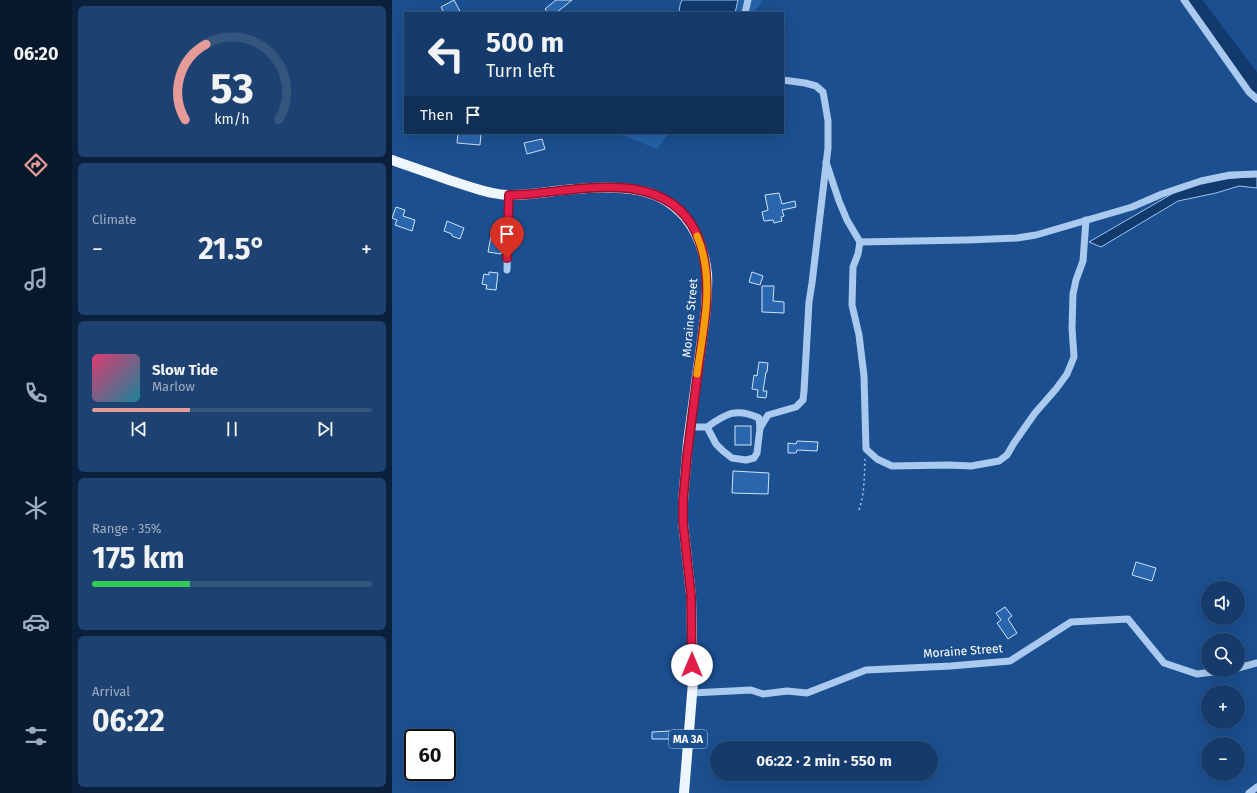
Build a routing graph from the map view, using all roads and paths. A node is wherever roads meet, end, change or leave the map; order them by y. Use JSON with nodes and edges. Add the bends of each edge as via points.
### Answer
{"nodes":[{"id":1,"x":748,"y":0,"type":"edge"},
{"id":2,"x":1184,"y":0,"type":"edge"},
{"id":3,"x":745,"y":12,"type":"edge"},
{"id":4,"x":784,"y":80,"type":"edge"},
{"id":5,"x":1257,"y":99,"type":"edge"},
{"id":6,"x":392,"y":160,"type":"edge"},
{"id":7,"x":826,"y":162,"type":"junction"},
{"id":8,"x":1257,"y":174,"type":"edge"},
{"id":9,"x":509,"y":195,"type":"junction"},
{"id":10,"x":1086,"y":220,"type":"junction"},
{"id":11,"x":860,"y":242,"type":"junction"},
{"id":12,"x":507,"y":270,"type":"dead end"},
{"id":13,"x":690,"y":427,"type":"junction"},
{"id":14,"x":707,"y":427,"type":"junction"},
{"id":15,"x":760,"y":428,"type":"junction"},
{"id":16,"x":866,"y":449,"type":"junction"},
{"id":17,"x":859,"y":510,"type":"dead end"},
{"id":18,"x":1257,"y":663,"type":"edge"},
{"id":19,"x":1245,"y":666,"type":"edge"},
{"id":20,"x":1201,"y":674,"type":"edge"},
{"id":21,"x":693,"y":689,"type":"junction"},
{"id":22,"x":1257,"y":788,"type":"edge"},
{"id":23,"x":684,"y":793,"type":"edge"},
{"id":24,"x":1248,"y":793,"type":"edge"}],
"edges":[{"from":1,"to":3,"type":"street"},
{"from":2,"to":5,"type":"street","via":[[1249,92]]},
{"from":4,"to":7,"type":"street","via":[[816,86],[822,92],[828,121]]},
{"from":6,"to":9,"type":"main road","name":"Moraine Street","number":"MA 3A","via":[[467,186]]},
{"from":7,"to":11,"type":"street","via":[[847,220]]},
{"from":7,"to":15,"type":"street","via":[[809,302],[803,400],[796,407],[768,415]]},
{"from":8,"to":10,"type":"street","via":[[1230,175],[1201,181],[1132,207]]},
{"from":9,"to":12,"type":"street"},
{"from":9,"to":13,"type":"main road","name":"Moraine Street","number":"MA 3A","via":[[604,187],[632,189],[668,201],[684,215],[700,243],[707,275],[706,310]]},
{"from":10,"to":11,"type":"street","via":[[1017,238]]},
{"from":10,"to":16,"type":"street","via":[[1083,261],[1073,294],[1074,357],[1067,374],[1035,413],[1007,455],[998,461],[971,466],[892,466],[877,459]]},
{"from":11,"to":16,"type":"street","via":[[853,267],[852,306],[864,376]]},
{"from":13,"to":14,"type":"street"},
{"from":13,"to":21,"type":"main road","name":"Moraine Street","number":"MA 3A","via":[[683,522],[691,595]]},
{"from":14,"to":15,"type":"street","via":[[724,416],[737,412],[759,418]]},
{"from":14,"to":15,"type":"street","via":[[723,451],[732,458],[746,460],[754,458],[757,454]]},
{"from":16,"to":17,"type":"path","via":[[865,482]]},
{"from":18,"to":19,"type":"street"},
{"from":20,"to":21,"type":"street","name":"Moraine Street","via":[[1164,663],[1128,619],[1071,622],[1010,661],[866,670],[807,692],[763,694],[751,690]]},
{"from":21,"to":23,"type":"main road","number":"MA 3A"},
{"from":22,"to":24,"type":"street"}]}
